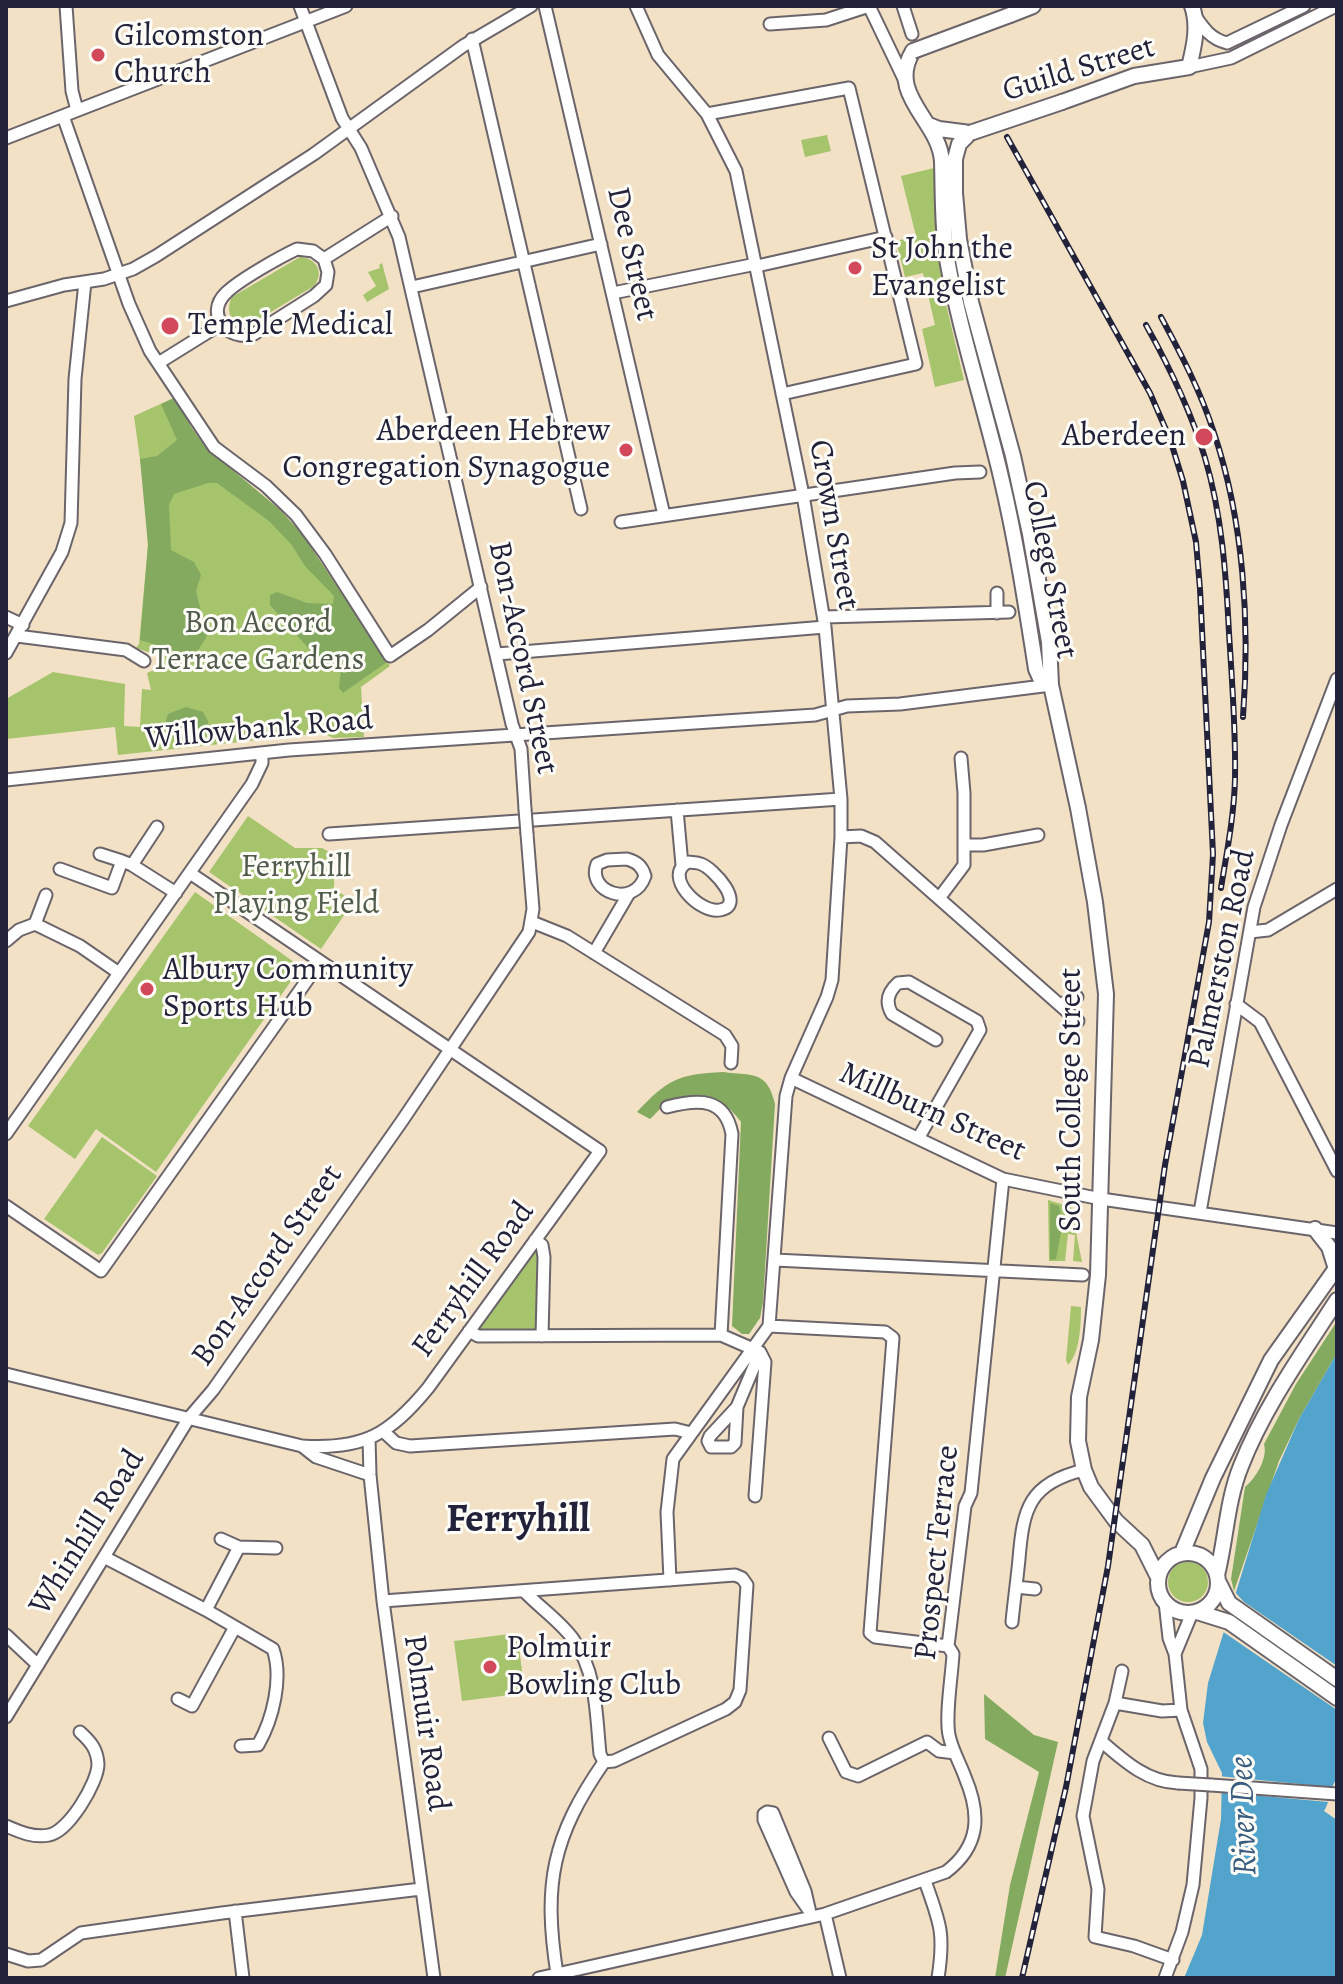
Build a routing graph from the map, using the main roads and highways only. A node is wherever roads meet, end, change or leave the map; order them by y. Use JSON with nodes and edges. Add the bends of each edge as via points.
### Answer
{"nodes":[{"id":1,"x":1033,"y":6,"type":"edge"},
{"id":2,"x":1011,"y":11,"type":"edge"},
{"id":3,"x":1193,"y":11,"type":"edge"},
{"id":4,"x":929,"y":125,"type":"junction"},
{"id":5,"x":970,"y":133,"type":"junction"},
{"id":6,"x":1051,"y":685,"type":"junction"},
{"id":7,"x":1315,"y":1229,"type":"road end"},
{"id":8,"x":1336,"y":1268,"type":"edge"},
{"id":9,"x":1337,"y":1300,"type":"edge"},
{"id":10,"x":1142,"y":1545,"type":"junction"},
{"id":11,"x":1177,"y":1554,"type":"junction"},
{"id":12,"x":1158,"y":1577,"type":"junction"},
{"id":13,"x":1218,"y":1578,"type":"junction"},
{"id":14,"x":1195,"y":1612,"type":"junction"},
{"id":15,"x":1337,"y":1679,"type":"edge"},
{"id":16,"x":1337,"y":1698,"type":"edge"}],
"edges":[{"from":1,"to":2,"type":"main road"},
{"from":2,"to":4,"type":"main road","name":"College Street","bridge":true,"via":[[913,51],[906,84]]},
{"from":3,"to":5,"type":"main road","name":"Guild Street","bridge":true,"via":[[1195,43],[1189,67],[1134,76]]},
{"from":4,"to":5,"type":"main road"},
{"from":4,"to":6,"type":"main road","name":"College Street","via":[[942,161],[944,238],[956,306],[1009,510],[1036,669]]},
{"from":5,"to":6,"type":"main road","name":"College Street","via":[[959,144],[955,159],[959,239],[1023,499],[1049,642]]},
{"from":6,"to":10,"type":"main road","name":"South College Street","via":[[1084,839],[1106,994],[1098,1275],[1078,1441],[1084,1470],[1100,1501]]},
{"from":7,"to":8,"type":"main road"},
{"from":8,"to":11,"type":"main road","via":[[1271,1360]]},
{"from":9,"to":13,"type":"main road","via":[[1297,1361],[1242,1464]]},
{"from":10,"to":11,"type":"main road","name":"South College Street"},
{"from":10,"to":12,"type":"main road","name":"South College Street"},
{"from":11,"to":12,"type":"main road","via":[[1166,1561]]},
{"from":11,"to":13,"type":"main road","via":[[1204,1557]]},
{"from":12,"to":14,"type":"main road","via":[[1160,1595],[1172,1609]]},
{"from":13,"to":14,"type":"main road","via":[[1215,1596]]},
{"from":13,"to":15,"type":"main road","via":[[1229,1603]]},
{"from":14,"to":16,"type":"main road","via":[[1222,1618]]}]}
